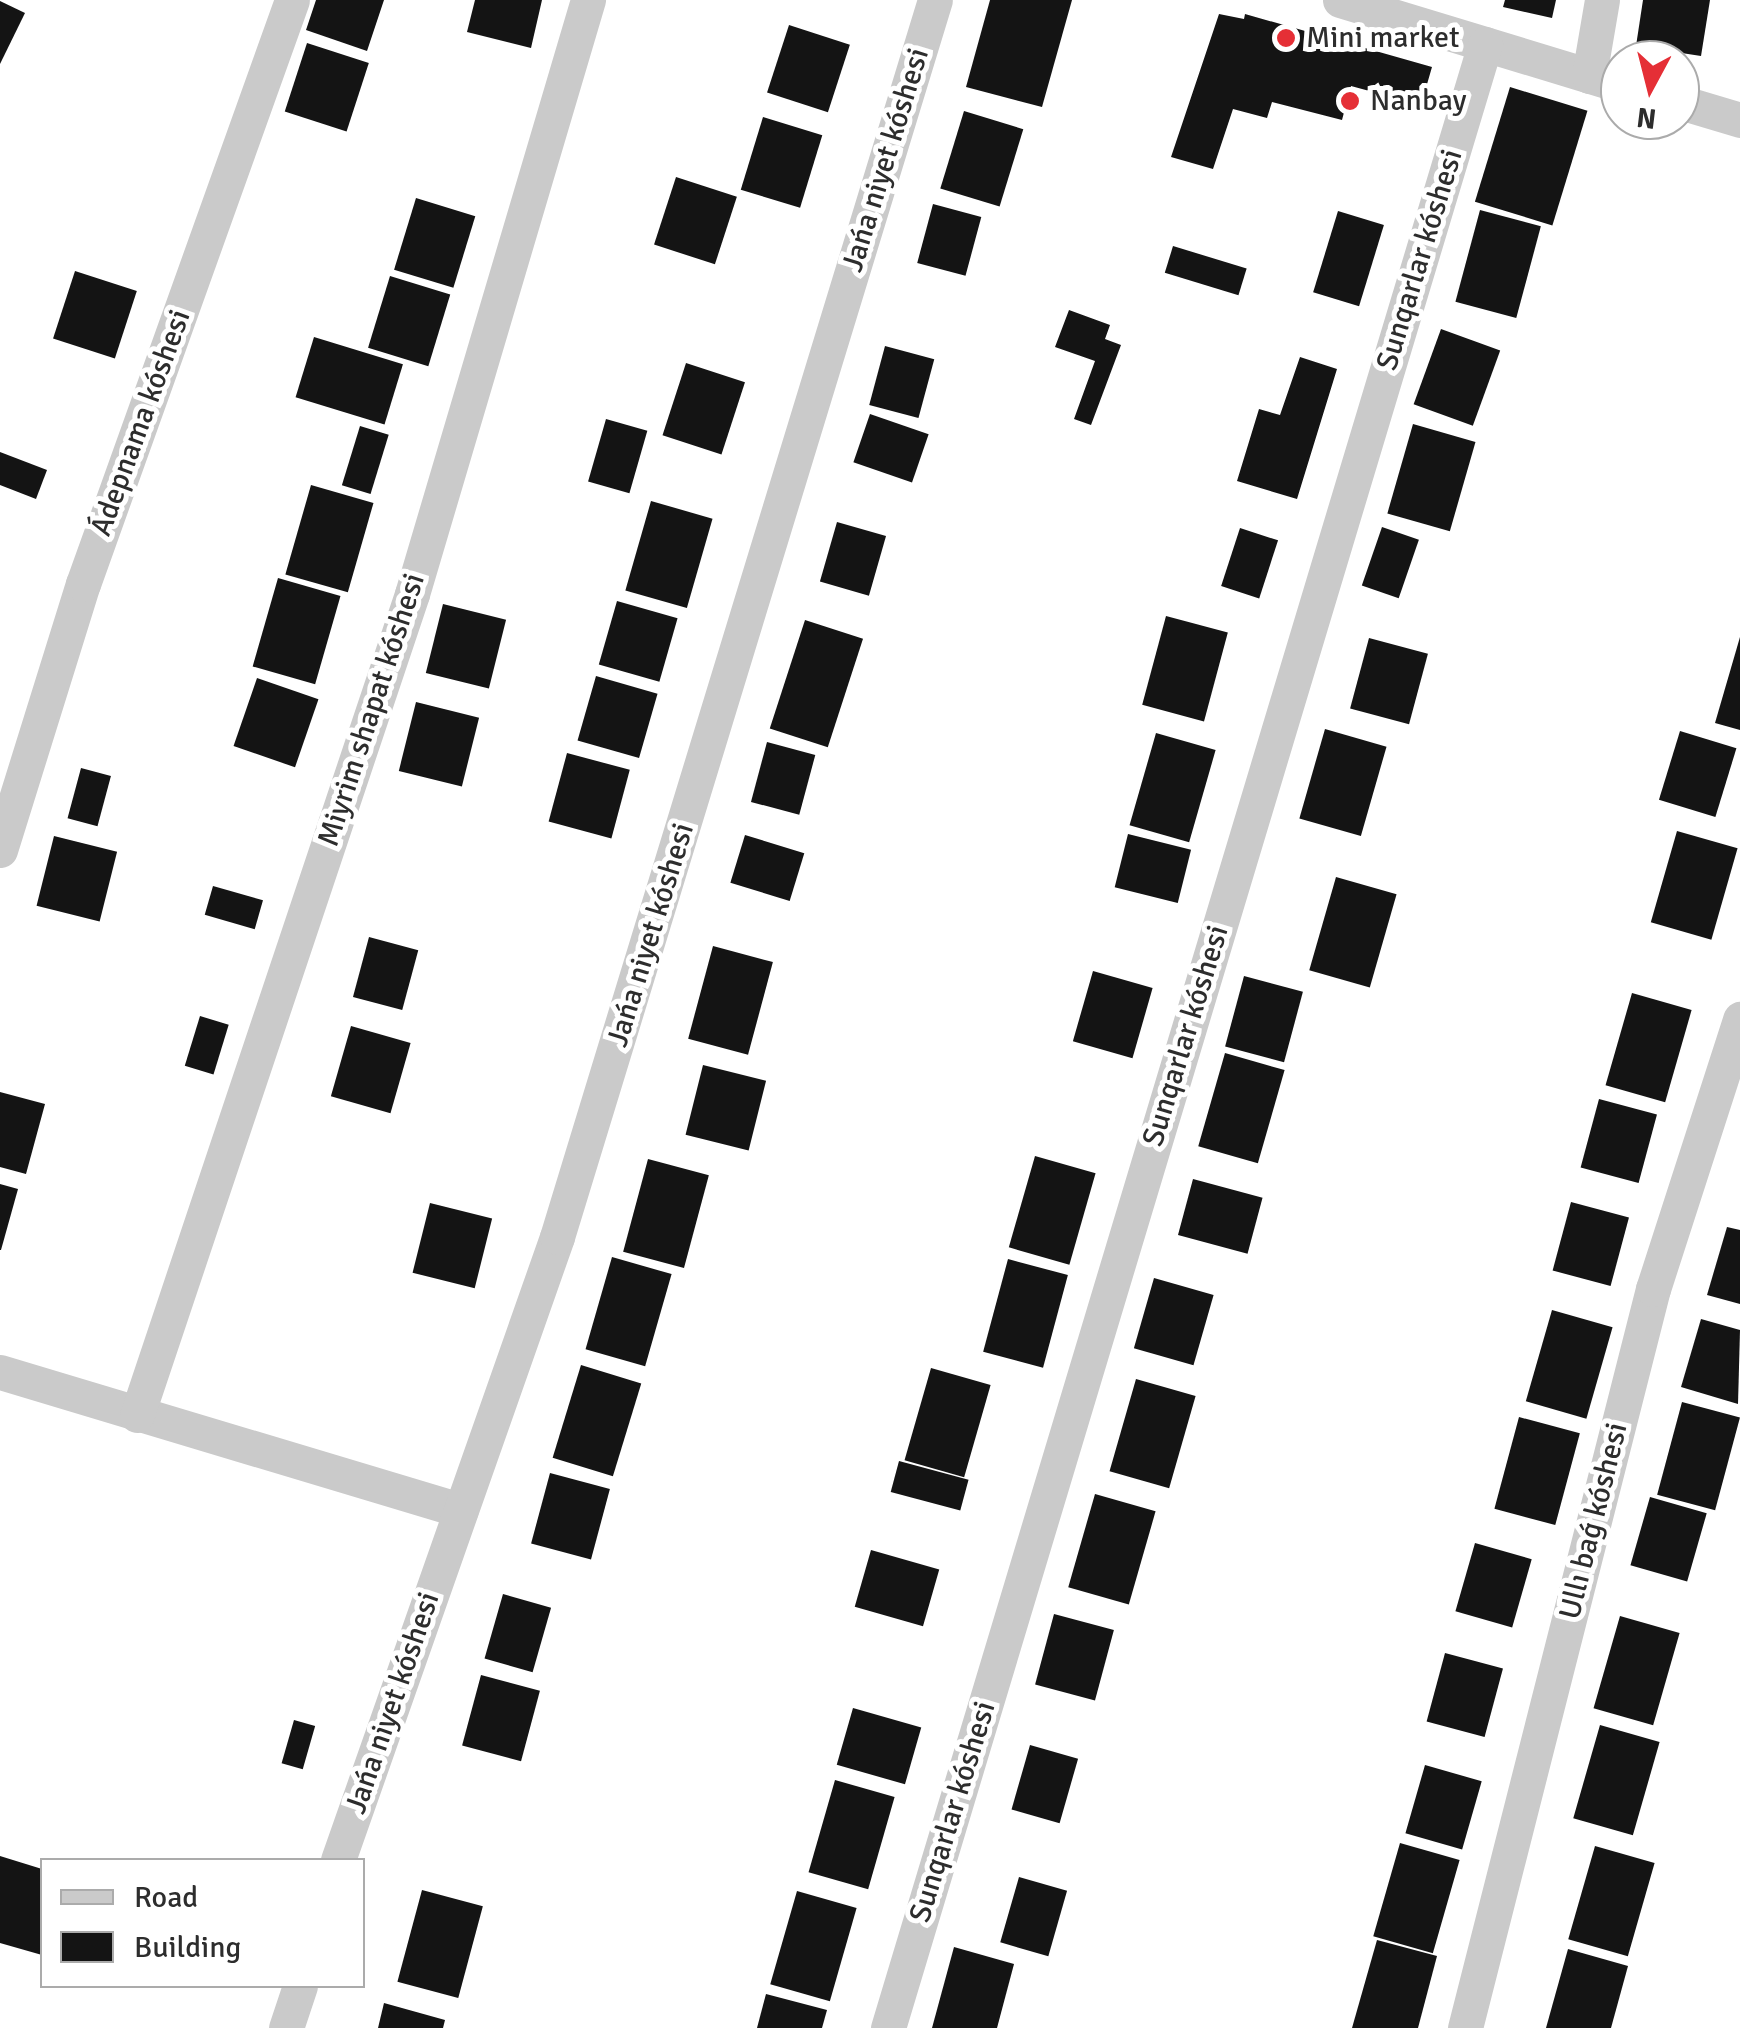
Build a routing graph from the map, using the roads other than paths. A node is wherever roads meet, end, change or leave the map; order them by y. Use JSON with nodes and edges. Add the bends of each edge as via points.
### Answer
{"nodes":[{"id":1,"x":292,"y":0,"type":"edge"},
{"id":2,"x":588,"y":0,"type":"edge"},
{"id":3,"x":935,"y":0,"type":"edge"},
{"id":4,"x":1340,"y":0,"type":"edge"},
{"id":5,"x":1602,"y":0,"type":"edge"},
{"id":6,"x":1386,"y":6,"type":"edge"},
{"id":7,"x":1603,"y":40,"type":"edge"},
{"id":8,"x":1485,"y":44,"type":"junction"},
{"id":9,"x":1600,"y":79,"type":"edge"},
{"id":10,"x":1700,"y":108,"type":"edge"},
{"id":11,"x":1740,"y":120,"type":"edge"},
{"id":12,"x":0,"y":850,"type":"edge"},
{"id":13,"x":1740,"y":1019,"type":"edge"},
{"id":14,"x":0,"y":1372,"type":"edge"},
{"id":15,"x":137,"y":1414,"type":"junction"},
{"id":16,"x":461,"y":1510,"type":"junction"},
{"id":17,"x":339,"y":1858,"type":"edge"},
{"id":18,"x":299,"y":1988,"type":"edge"},
{"id":19,"x":286,"y":2028,"type":"edge"},
{"id":20,"x":888,"y":2028,"type":"edge"},
{"id":21,"x":1465,"y":2028,"type":"edge"}],
"edges":[{"from":1,"to":12,"type":"street","name":"Ádepnama kóshesi","via":[[84,584]]},
{"from":2,"to":15,"type":"street","name":"Miyrim shapat kóshesi","via":[[412,594]]},
{"from":3,"to":16,"type":"street","name":"Jańa niyet kóshesi","via":[[642,967]]},
{"from":4,"to":6,"type":"street"},
{"from":5,"to":7,"type":"street"},
{"from":6,"to":8,"type":"street"},
{"from":8,"to":9,"type":"street"},
{"from":8,"to":20,"type":"street","name":"Sunqarlar kóshesi"},
{"from":10,"to":11,"type":"street"},
{"from":13,"to":21,"type":"street","name":"Ullı baǵ kóshesi","via":[[1653,1289]]},
{"from":14,"to":15,"type":"street"},
{"from":15,"to":16,"type":"street"},
{"from":16,"to":17,"type":"street","name":"Jańa niyet kóshesi"},
{"from":18,"to":19,"type":"street"}]}
